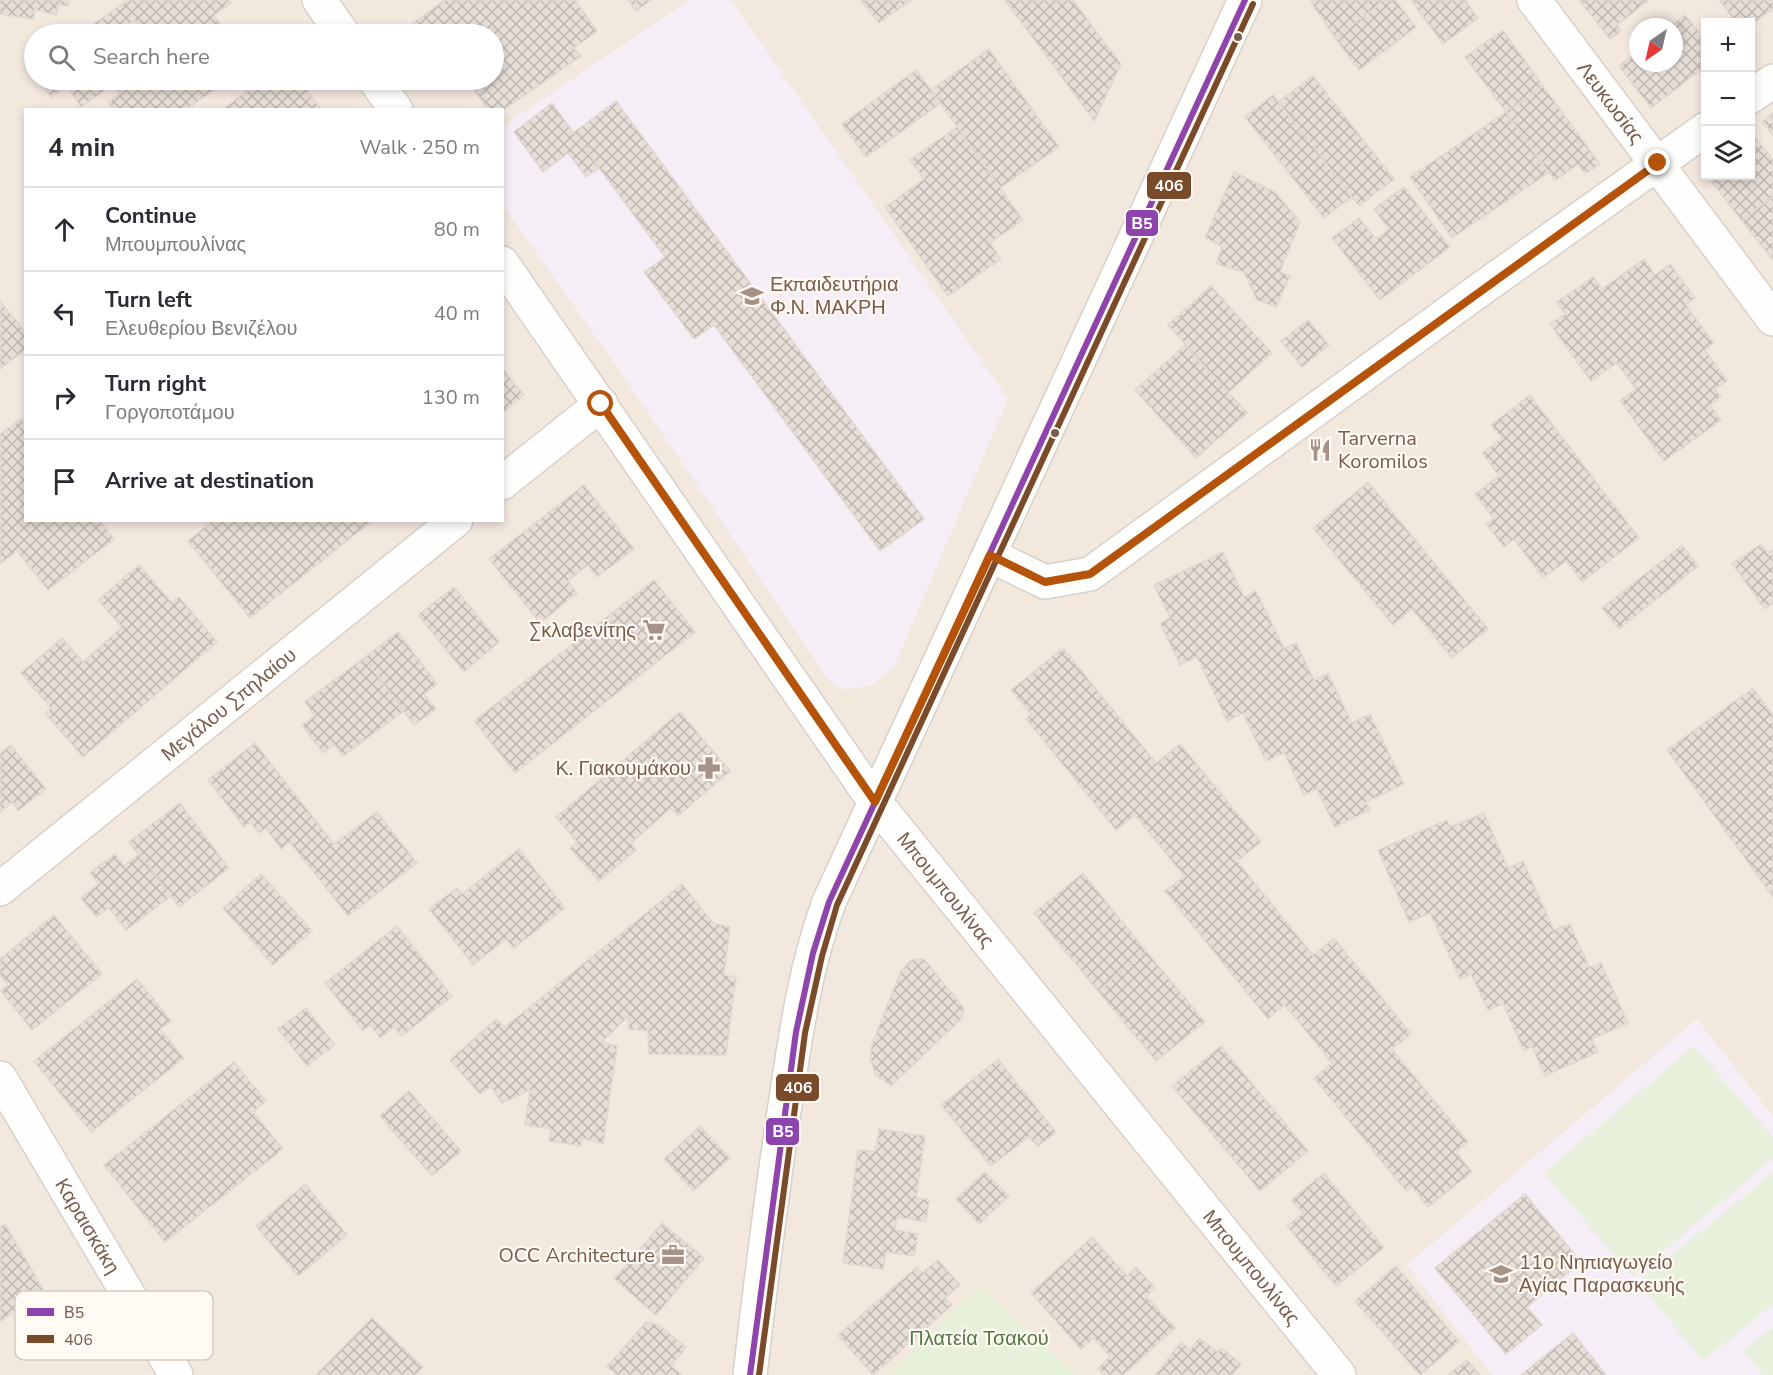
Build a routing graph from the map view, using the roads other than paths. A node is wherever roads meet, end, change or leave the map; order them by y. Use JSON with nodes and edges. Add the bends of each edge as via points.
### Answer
{"nodes":[{"id":1,"x":319,"y":0,"type":"edge"},
{"id":2,"x":1245,"y":0,"type":"edge"},
{"id":3,"x":1534,"y":0,"type":"edge"},
{"id":4,"x":336,"y":24,"type":"edge"},
{"id":5,"x":1773,"y":81,"type":"edge"},
{"id":6,"x":382,"y":90,"type":"edge"},
{"id":7,"x":1755,"y":94,"type":"edge"},
{"id":8,"x":395,"y":108,"type":"edge"},
{"id":9,"x":1701,"y":133,"type":"edge"},
{"id":10,"x":1658,"y":163,"type":"junction"},
{"id":11,"x":504,"y":266,"type":"edge"},
{"id":12,"x":1773,"y":319,"type":"edge"},
{"id":13,"x":601,"y":404,"type":"junction"},
{"id":14,"x":504,"y":481,"type":"edge"},
{"id":15,"x":454,"y":522,"type":"edge"},
{"id":16,"x":990,"y":555,"type":"junction"},
{"id":17,"x":875,"y":802,"type":"junction"},
{"id":18,"x":0,"y":889,"type":"edge"},
{"id":19,"x":0,"y":1078,"type":"edge"},
{"id":20,"x":118,"y":1291,"type":"edge"},
{"id":21,"x":750,"y":1375,"type":"edge"},
{"id":22,"x":1338,"y":1375,"type":"edge"}],
"edges":[{"from":1,"to":4,"type":"street"},
{"from":2,"to":16,"type":"street"},
{"from":3,"to":10,"type":"street","name":"Λευκωσίας"},
{"from":5,"to":7,"type":"street"},
{"from":6,"to":8,"type":"street"},
{"from":9,"to":10,"type":"street"},
{"from":10,"to":12,"type":"street","name":"Λευκωσίας"},
{"from":10,"to":16,"type":"street","via":[[1090,574],[1045,582]]},
{"from":11,"to":13,"type":"street","name":"Μπουμπουλίνας"},
{"from":13,"to":14,"type":"street"},
{"from":13,"to":17,"type":"street","name":"Μπουμπουλίνας"},
{"from":15,"to":18,"type":"street","name":"Μεγάλου Σπηλαίου"},
{"from":16,"to":17,"type":"street"},
{"from":17,"to":21,"type":"street","via":[[829,902],[811,955],[765,1244]]},
{"from":17,"to":22,"type":"street","name":"Μπουμπουλίνας"},
{"from":19,"to":20,"type":"street","name":"Καραισκάκη"}]}
